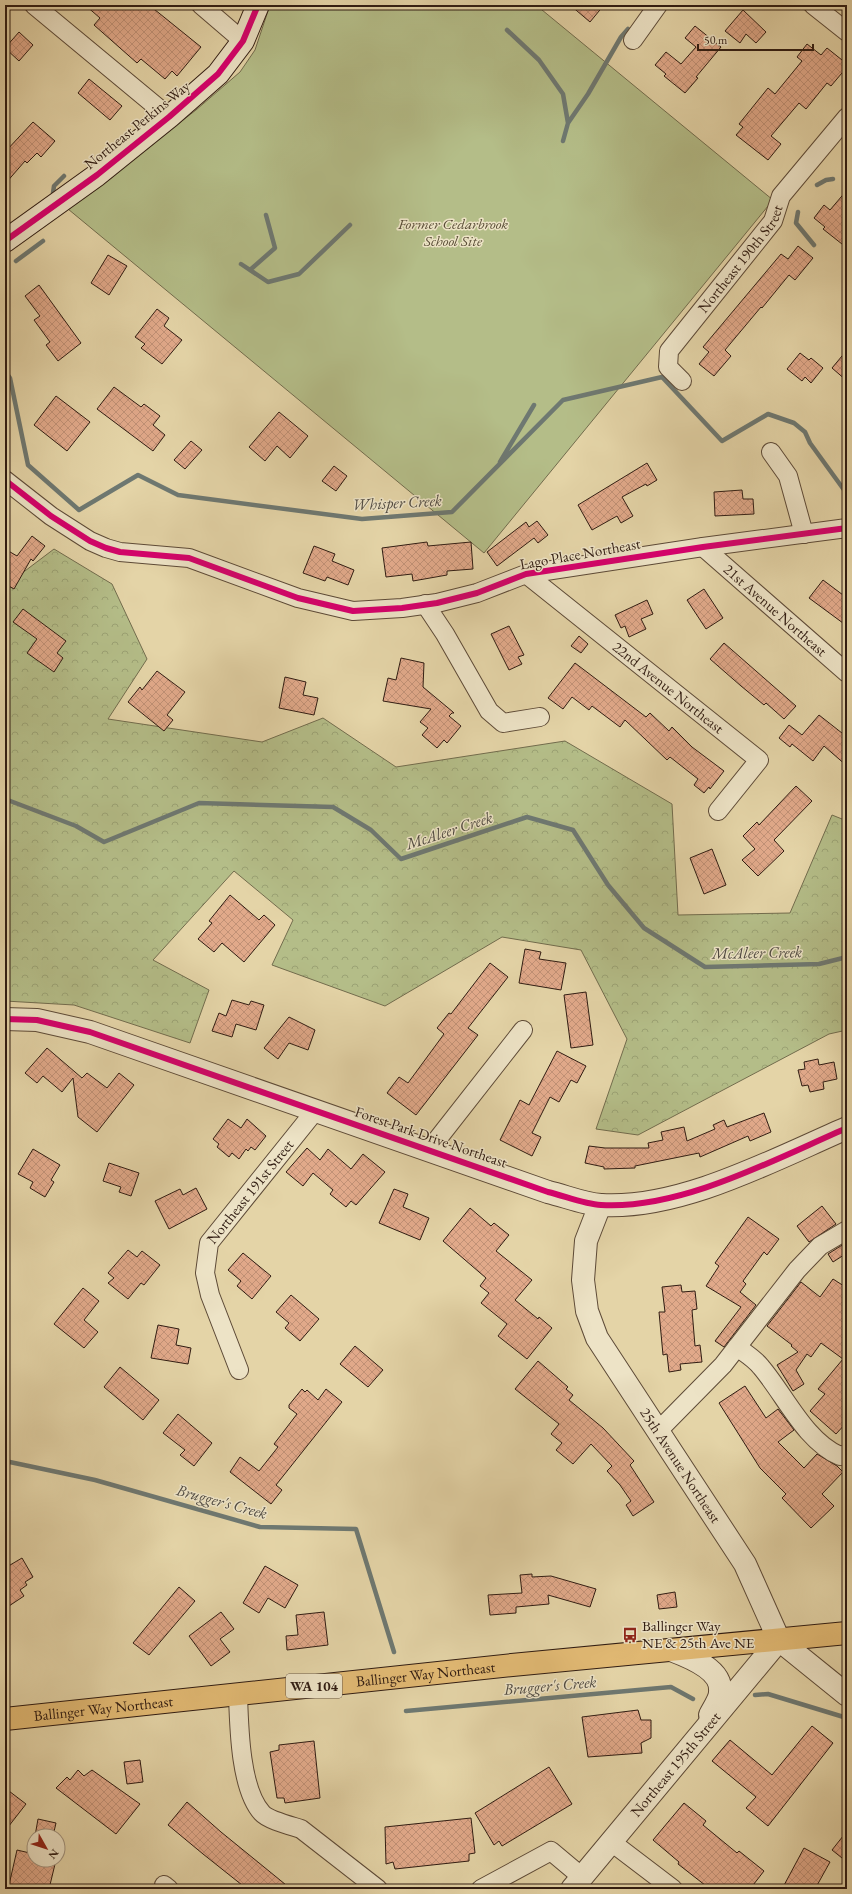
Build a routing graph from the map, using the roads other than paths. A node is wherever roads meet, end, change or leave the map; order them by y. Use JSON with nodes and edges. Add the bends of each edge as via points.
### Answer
{"nodes":[{"id":1,"x":34,"y":5,"type":"edge"},
{"id":2,"x":201,"y":5,"type":"edge"},
{"id":3,"x":258,"y":5,"type":"edge"},
{"id":4,"x":658,"y":5,"type":"edge"},
{"id":5,"x":813,"y":5,"type":"edge"},
{"id":6,"x":847,"y":32,"type":"edge"},
{"id":7,"x":633,"y":40,"type":"dead end"},
{"id":8,"x":243,"y":41,"type":"junction"},
{"id":9,"x":169,"y":117,"type":"junction"},
{"id":10,"x":847,"y":117,"type":"edge"},
{"id":11,"x":5,"y":241,"type":"edge"},
{"id":12,"x":682,"y":381,"type":"dead end"},
{"id":13,"x":771,"y":452,"type":"dead end"},
{"id":14,"x":5,"y":480,"type":"edge"},
{"id":15,"x":847,"y":528,"type":"edge"},
{"id":16,"x":804,"y":534,"type":"junction"},
{"id":17,"x":703,"y":547,"type":"junction"},
{"id":18,"x":526,"y":574,"type":"junction"},
{"id":19,"x":425,"y":604,"type":"junction"},
{"id":20,"x":847,"y":673,"type":"edge"},
{"id":21,"x":540,"y":717,"type":"dead end"},
{"id":22,"x":718,"y":811,"type":"dead end"},
{"id":23,"x":5,"y":1019,"type":"edge"},
{"id":24,"x":524,"y":1030,"type":"dead end"},
{"id":25,"x":315,"y":1111,"type":"junction"},
{"id":26,"x":847,"y":1128,"type":"edge"},
{"id":27,"x":429,"y":1150,"type":"junction"},
{"id":28,"x":600,"y":1205,"type":"junction"},
{"id":29,"x":847,"y":1230,"type":"edge"},
{"id":30,"x":737,"y":1347,"type":"junction"},
{"id":31,"x":239,"y":1370,"type":"dead end"},
{"id":32,"x":658,"y":1431,"type":"junction"},
{"id":33,"x":847,"y":1454,"type":"edge"},
{"id":34,"x":847,"y":1633,"type":"edge"},
{"id":35,"x":779,"y":1640,"type":"junction"},
{"id":36,"x":671,"y":1650,"type":"junction"},
{"id":37,"x":238,"y":1694,"type":"junction"},
{"id":38,"x":847,"y":1695,"type":"edge"},
{"id":39,"x":5,"y":1719,"type":"edge"},
{"id":40,"x":705,"y":1728,"type":"junction"},
{"id":41,"x":610,"y":1841,"type":"junction"},
{"id":42,"x":577,"y":1883,"type":"edge"},
{"id":43,"x":378,"y":1889,"type":"edge"},
{"id":44,"x":481,"y":1889,"type":"edge"},
{"id":45,"x":672,"y":1889,"type":"edge"}],
"edges":[{"from":1,"to":9,"type":"street"},
{"from":2,"to":8,"type":"street"},
{"from":3,"to":8,"type":"street","name":"Northeast Perkins Way"},
{"from":4,"to":7,"type":"street"},
{"from":5,"to":6,"type":"street"},
{"from":8,"to":9,"type":"street","name":"Northeast Perkins Way","via":[[218,74]]},
{"from":9,"to":11,"type":"street","name":"Northeast Perkins Way","via":[[97,175]]},
{"from":10,"to":12,"type":"street","name":"Northeast 190th Street","via":[[781,196],[772,221],[669,351],[668,367]]},
{"from":13,"to":16,"type":"street","via":[[788,476]]},
{"from":14,"to":19,"type":"street","name":"Lago Place Northeast","via":[[51,516],[106,548],[120,552],[189,558],[298,598],[353,611]]},
{"from":15,"to":16,"type":"street","name":"Lago Place Northeast"},
{"from":16,"to":17,"type":"street","name":"Lago Place Northeast"},
{"from":17,"to":18,"type":"street","name":"Lago Place Northeast"},
{"from":17,"to":20,"type":"street","name":"21st Avenue Northeast"},
{"from":18,"to":19,"type":"street","name":"Lago Place Northeast","via":[[477,593]]},
{"from":18,"to":22,"type":"street","name":"22nd Avenue Northeast","via":[[759,760]]},
{"from":19,"to":21,"type":"street","via":[[489,710],[503,723]]},
{"from":23,"to":25,"type":"street","name":"Forest Park Drive Northeast","via":[[37,1020],[90,1032]]},
{"from":24,"to":27,"type":"street"},
{"from":25,"to":27,"type":"street","name":"Forest Park Drive Northeast"},
{"from":25,"to":31,"type":"street","name":"Northeast 191st Street","via":[[209,1243],[205,1273],[210,1295]]},
{"from":26,"to":28,"type":"street","name":"Forest Park Drive Northeast","via":[[736,1177],[683,1194],[630,1205]]},
{"from":27,"to":28,"type":"street","name":"Forest Park Drive Northeast","via":[[548,1192]]},
{"from":28,"to":32,"type":"street","name":"25th Avenue Northeast","via":[[586,1241],[583,1280],[587,1311],[597,1338]]},
{"from":29,"to":30,"type":"street","via":[[820,1246],[797,1270]]},
{"from":30,"to":32,"type":"street","via":[[723,1365]]},
{"from":30,"to":33,"type":"street","via":[[760,1365],[792,1412],[828,1451],[840,1456]]},
{"from":32,"to":35,"type":"street","name":"25th Avenue Northeast","via":[[745,1564]]},
{"from":34,"to":35,"type":"main road","name":"Ballinger Way Northeast","number":"WA 104"},
{"from":35,"to":36,"type":"main road","name":"Ballinger Way Northeast","number":"WA 104"},
{"from":35,"to":38,"type":"street","name":"25th Avenue Northeast"},
{"from":35,"to":40,"type":"street","name":"Northeast 195th Street"},
{"from":36,"to":37,"type":"main road","name":"Ballinger Way Northeast","number":"WA 104"},
{"from":36,"to":40,"type":"street","via":[[698,1661],[718,1680],[720,1692]]},
{"from":37,"to":39,"type":"main road","name":"Ballinger Way Northeast","number":"WA 104"},
{"from":37,"to":43,"type":"street","via":[[240,1740],[248,1788],[262,1814],[302,1829]]},
{"from":40,"to":41,"type":"street","name":"Northeast 195th Street"},
{"from":41,"to":42,"type":"street","name":"Northeast 195th Street"},
{"from":41,"to":45,"type":"street"},
{"from":42,"to":44,"type":"street","via":[[551,1851]]}]}
